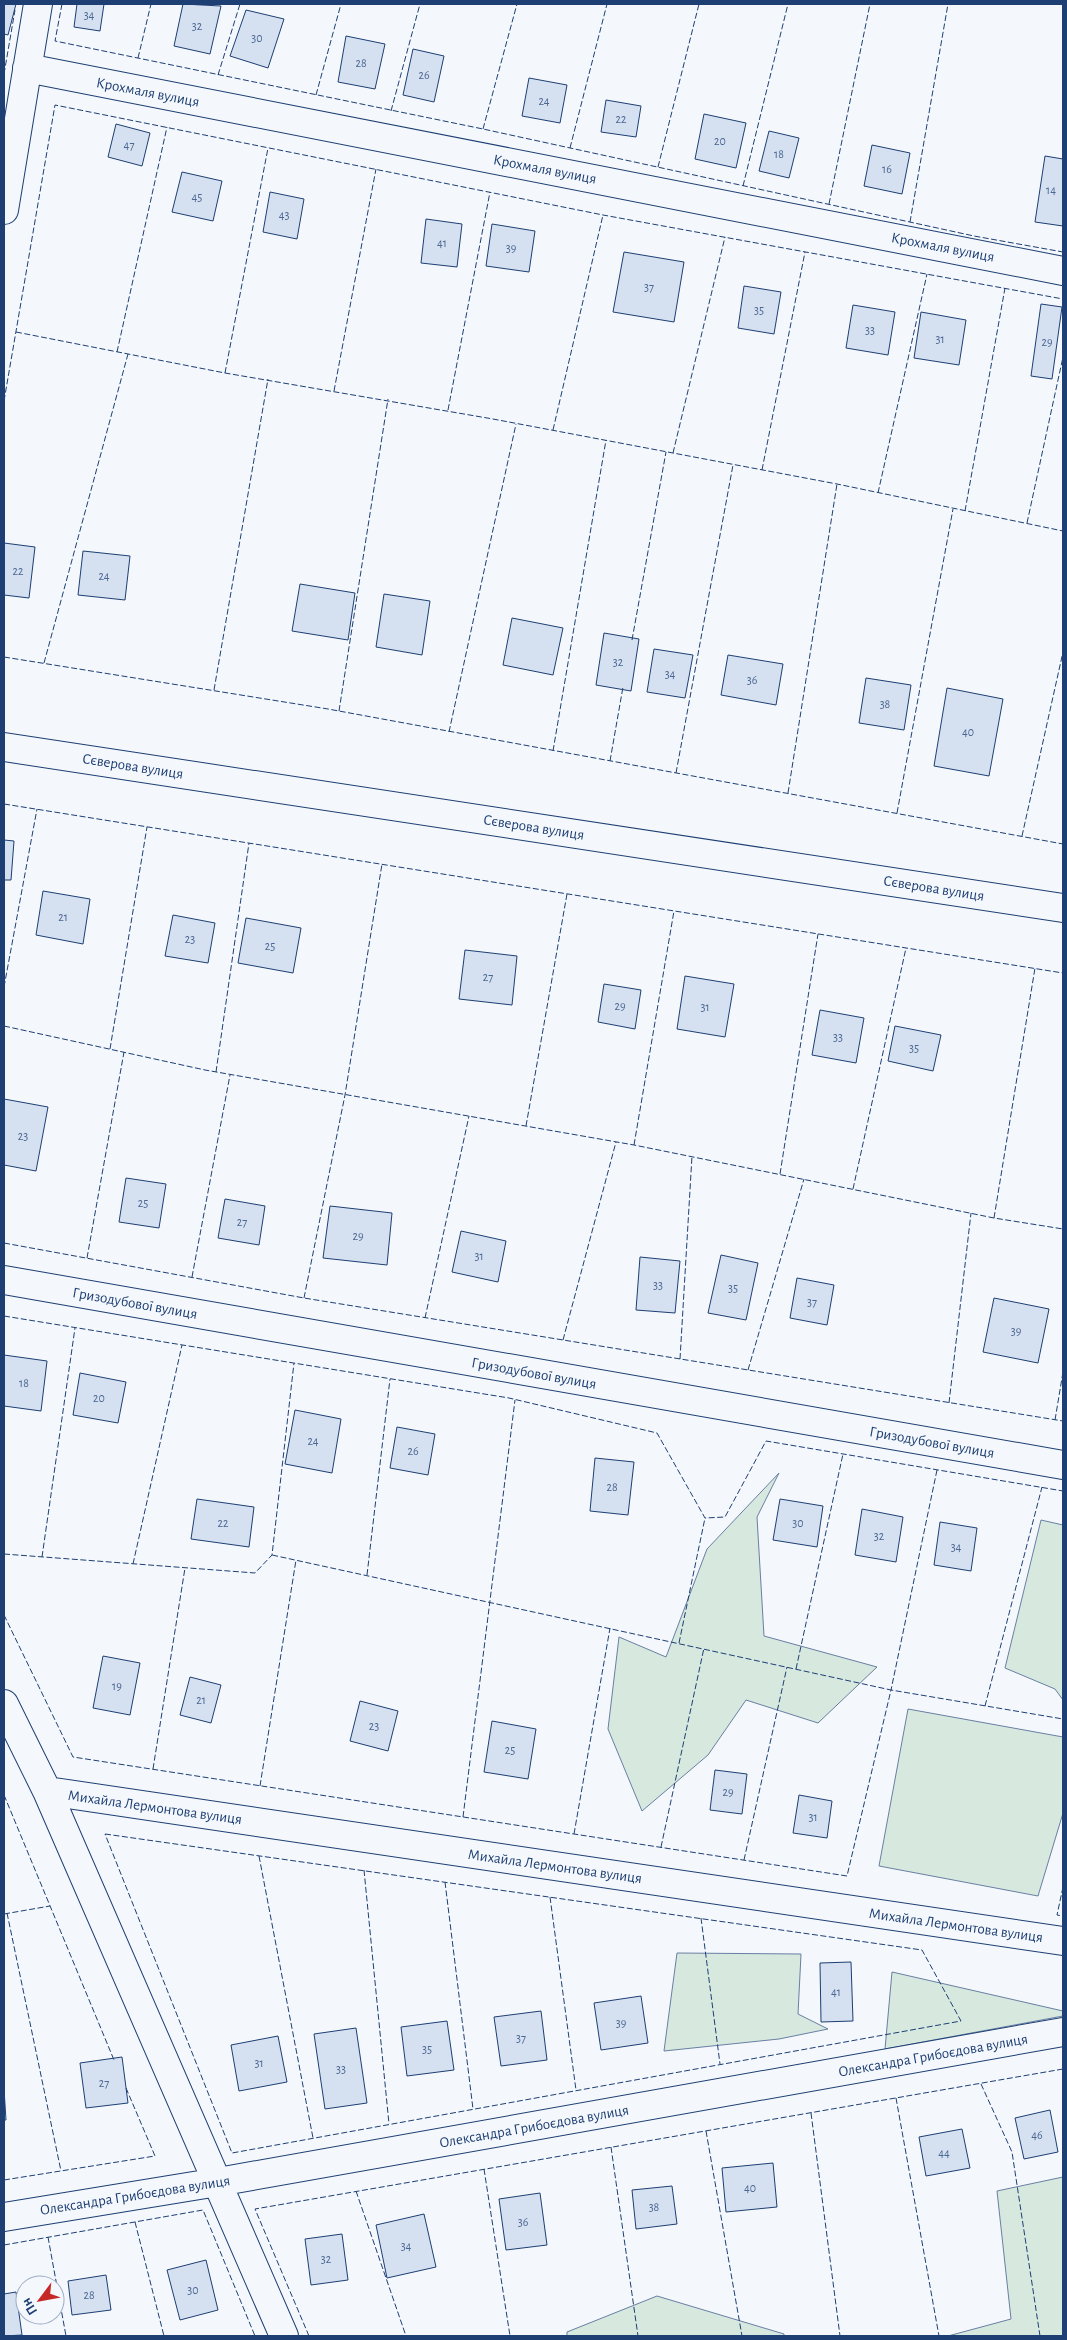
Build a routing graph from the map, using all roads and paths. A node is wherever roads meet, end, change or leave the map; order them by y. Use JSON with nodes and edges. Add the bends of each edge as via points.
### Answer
{"nodes":[{"id":1,"x":38,"y":4,"type":"edge"},
{"id":2,"x":27,"y":68,"type":"junction"},
{"id":3,"x":4,"y":210,"type":"edge"},
{"id":4,"x":1063,"y":271,"type":"edge"},
{"id":5,"x":4,"y":747,"type":"edge"},
{"id":6,"x":1063,"y":908,"type":"edge"},
{"id":7,"x":4,"y":1280,"type":"edge"},
{"id":8,"x":1063,"y":1465,"type":"edge"},
{"id":9,"x":4,"y":1704,"type":"edge"},
{"id":10,"x":47,"y":1792,"type":"junction"},
{"id":11,"x":1063,"y":1941,"type":"edge"},
{"id":12,"x":1063,"y":2032,"type":"edge"},
{"id":13,"x":218,"y":2182,"type":"junction"},
{"id":14,"x":4,"y":2217,"type":"edge"},
{"id":15,"x":284,"y":2336,"type":"edge"}],
"edges":[{"from":1,"to":2,"type":"street"},
{"from":2,"to":3,"type":"street"},
{"from":2,"to":4,"type":"street","name":"Крохмаля вулиця"},
{"from":5,"to":6,"type":"street","name":"Сєверова вулиця"},
{"from":7,"to":8,"type":"street","name":"Гризодубової вулиця"},
{"from":9,"to":10,"type":"street"},
{"from":10,"to":11,"type":"street","name":"Михайла Лермонтова вулиця"},
{"from":10,"to":13,"type":"street"},
{"from":12,"to":13,"type":"street","name":"Олександра Грибоєдова вулиця"},
{"from":13,"to":14,"type":"street","name":"Олександра Грибоєдова вулиця"},
{"from":13,"to":15,"type":"street"}]}
